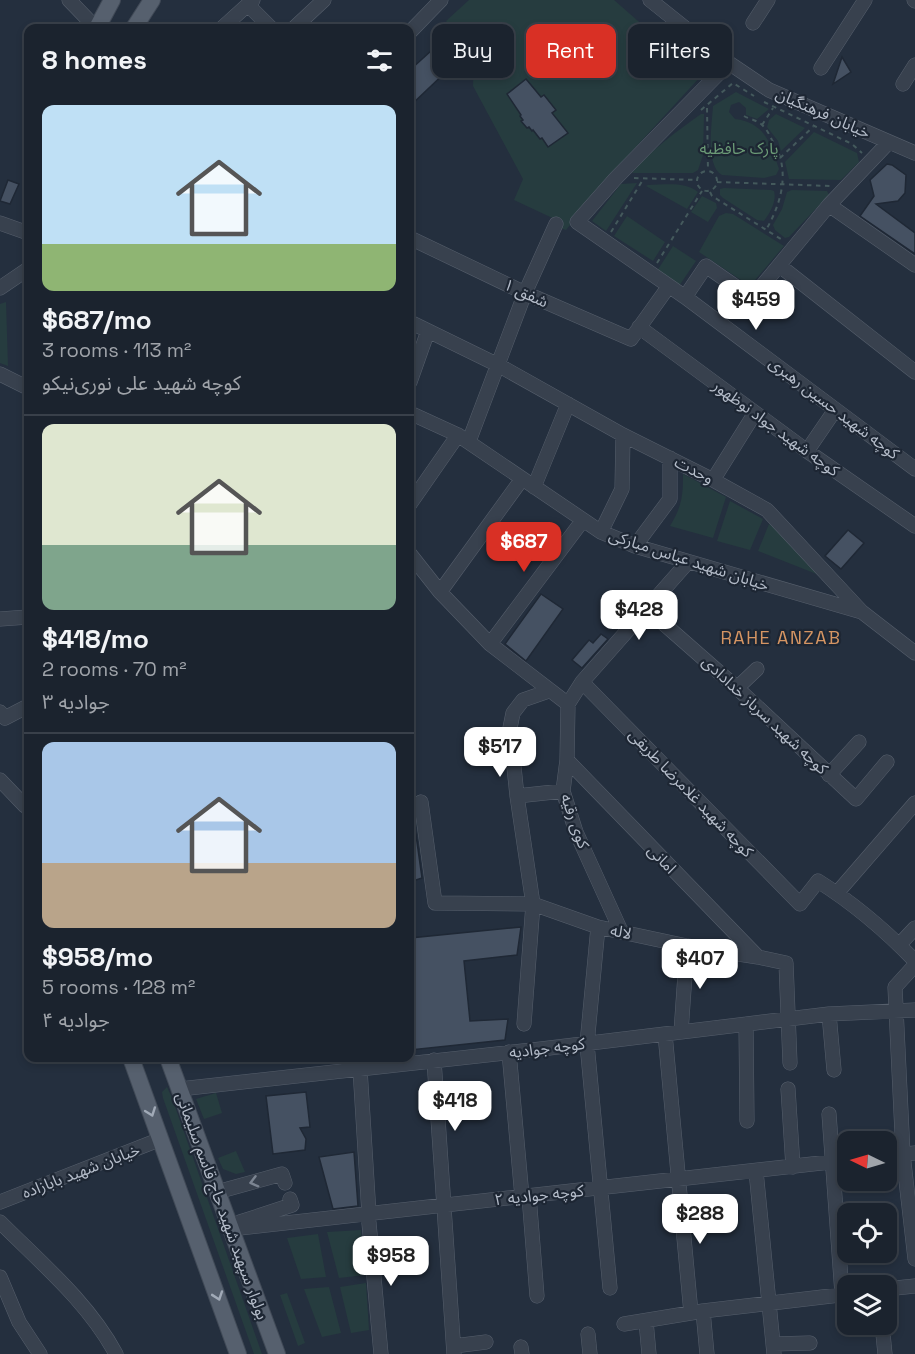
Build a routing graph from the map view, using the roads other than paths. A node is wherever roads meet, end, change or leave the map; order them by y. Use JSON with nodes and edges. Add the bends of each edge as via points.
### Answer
{"nodes":[{"id":1,"x":69,"y":0,"type":"edge"},
{"id":2,"x":112,"y":0,"type":"edge"},
{"id":3,"x":152,"y":0,"type":"edge"},
{"id":4,"x":324,"y":0,"type":"edge"},
{"id":5,"x":441,"y":0,"type":"edge"},
{"id":6,"x":650,"y":0,"type":"edge"},
{"id":7,"x":768,"y":0,"type":"edge"},
{"id":8,"x":865,"y":0,"type":"edge"},
{"id":9,"x":251,"y":3,"type":"edge"},
{"id":10,"x":753,"y":23,"type":"dead end"},
{"id":11,"x":93,"y":24,"type":"edge"},
{"id":12,"x":99,"y":24,"type":"edge"},
{"id":13,"x":137,"y":24,"type":"edge"},
{"id":14,"x":227,"y":24,"type":"edge"},
{"id":15,"x":268,"y":24,"type":"edge"},
{"id":16,"x":298,"y":24,"type":"edge"},
{"id":17,"x":680,"y":24,"type":"edge"},
{"id":18,"x":414,"y":28,"type":"edge"},
{"id":19,"x":732,"y":65,"type":"edge"},
{"id":20,"x":915,"y":65,"type":"edge"},
{"id":21,"x":820,"y":68,"type":"dead end"},
{"id":22,"x":714,"y":78,"type":"edge"},
{"id":23,"x":903,"y":84,"type":"dead end"},
{"id":24,"x":889,"y":142,"type":"junction"},
{"id":25,"x":915,"y":153,"type":"edge"},
{"id":26,"x":830,"y":205,"type":"junction"},
{"id":27,"x":0,"y":223,"type":"edge"},
{"id":28,"x":556,"y":224,"type":"dead end"},
{"id":29,"x":24,"y":232,"type":"edge"},
{"id":30,"x":414,"y":240,"type":"edge"},
{"id":31,"x":915,"y":265,"type":"edge"},
{"id":32,"x":780,"y":267,"type":"junction"},
{"id":33,"x":24,"y":272,"type":"edge"},
{"id":34,"x":669,"y":286,"type":"junction"},
{"id":35,"x":0,"y":288,"type":"edge"},
{"id":36,"x":525,"y":293,"type":"junction"},
{"id":37,"x":685,"y":297,"type":"junction"},
{"id":38,"x":414,"y":324,"type":"edge"},
{"id":39,"x":639,"y":327,"type":"junction"},
{"id":40,"x":428,"y":331,"type":"junction"},
{"id":41,"x":498,"y":366,"type":"junction"},
{"id":42,"x":414,"y":370,"type":"edge"},
{"id":43,"x":915,"y":372,"type":"edge"},
{"id":44,"x":0,"y":374,"type":"edge"},
{"id":45,"x":24,"y":386,"type":"edge"},
{"id":46,"x":568,"y":404,"type":"junction"},
{"id":47,"x":835,"y":410,"type":"junction"},
{"id":48,"x":755,"y":413,"type":"junction"},
{"id":49,"x":414,"y":415,"type":"edge"},
{"id":50,"x":623,"y":435,"type":"junction"},
{"id":51,"x":464,"y":438,"type":"junction"},
{"id":52,"x":807,"y":451,"type":"junction"},
{"id":53,"x":670,"y":458,"type":"junction"},
{"id":54,"x":915,"y":469,"type":"edge"},
{"id":55,"x":522,"y":479,"type":"junction"},
{"id":56,"x":713,"y":480,"type":"junction"},
{"id":57,"x":534,"y":487,"type":"junction"},
{"id":58,"x":414,"y":499,"type":"edge"},
{"id":59,"x":583,"y":520,"type":"junction"},
{"id":60,"x":915,"y":526,"type":"edge"},
{"id":61,"x":601,"y":532,"type":"junction"},
{"id":62,"x":635,"y":546,"type":"junction"},
{"id":63,"x":414,"y":559,"type":"edge"},
{"id":64,"x":688,"y":562,"type":"junction"},
{"id":65,"x":440,"y":592,"type":"junction"},
{"id":66,"x":647,"y":609,"type":"junction"},
{"id":67,"x":862,"y":612,"type":"junction"},
{"id":68,"x":24,"y":617,"type":"edge"},
{"id":69,"x":0,"y":619,"type":"edge"},
{"id":70,"x":490,"y":644,"type":"junction"},
{"id":71,"x":915,"y":653,"type":"edge"},
{"id":72,"x":758,"y":669,"type":"dead end"},
{"id":73,"x":582,"y":682,"type":"junction"},
{"id":74,"x":737,"y":687,"type":"junction"},
{"id":75,"x":549,"y":691,"type":"junction"},
{"id":76,"x":568,"y":704,"type":"junction"},
{"id":77,"x":24,"y":707,"type":"edge"},
{"id":78,"x":3,"y":715,"type":"edge"},
{"id":79,"x":859,"y":742,"type":"dead end"},
{"id":80,"x":567,"y":760,"type":"junction"},
{"id":81,"x":887,"y":762,"type":"dead end"},
{"id":82,"x":830,"y":775,"type":"junction"},
{"id":83,"x":0,"y":780,"type":"edge"},
{"id":84,"x":563,"y":791,"type":"junction"},
{"id":85,"x":517,"y":796,"type":"junction"},
{"id":86,"x":421,"y":802,"type":"dead end"},
{"id":87,"x":915,"y":803,"type":"edge"},
{"id":88,"x":24,"y":804,"type":"edge"},
{"id":89,"x":837,"y":893,"type":"junction"},
{"id":90,"x":533,"y":904,"type":"junction"},
{"id":91,"x":598,"y":927,"type":"junction"},
{"id":92,"x":915,"y":928,"type":"edge"},
{"id":93,"x":621,"y":931,"type":"junction"},
{"id":94,"x":899,"y":945,"type":"junction"},
{"id":95,"x":687,"y":946,"type":"junction"},
{"id":96,"x":758,"y":957,"type":"junction"},
{"id":97,"x":915,"y":963,"type":"edge"},
{"id":98,"x":915,"y":1010,"type":"edge"},
{"id":99,"x":896,"y":1011,"type":"junction"},
{"id":100,"x":829,"y":1014,"type":"junction"},
{"id":101,"x":787,"y":1019,"type":"junction"},
{"id":102,"x":524,"y":1024,"type":"dead end"},
{"id":103,"x":746,"y":1024,"type":"junction"},
{"id":104,"x":681,"y":1032,"type":"junction"},
{"id":105,"x":665,"y":1034,"type":"junction"},
{"id":106,"x":587,"y":1044,"type":"junction"},
{"id":107,"x":509,"y":1053,"type":"junction"},
{"id":108,"x":434,"y":1060,"type":"junction"},
{"id":109,"x":132,"y":1062,"type":"edge"},
{"id":110,"x":170,"y":1062,"type":"edge"},
{"id":111,"x":790,"y":1063,"type":"dead end"},
{"id":112,"x":360,"y":1069,"type":"junction"},
{"id":113,"x":834,"y":1070,"type":"dead end"},
{"id":114,"x":180,"y":1089,"type":"junction"},
{"id":115,"x":788,"y":1089,"type":"dead end"},
{"id":116,"x":829,"y":1114,"type":"dead end"},
{"id":117,"x":747,"y":1121,"type":"dead end"},
{"id":118,"x":161,"y":1139,"type":"junction"},
{"id":119,"x":909,"y":1154,"type":"edge"},
{"id":120,"x":837,"y":1161,"type":"edge"},
{"id":121,"x":832,"y":1162,"type":"junction"},
{"id":122,"x":793,"y":1167,"type":"junction"},
{"id":123,"x":756,"y":1171,"type":"junction"},
{"id":124,"x":678,"y":1179,"type":"junction"},
{"id":125,"x":285,"y":1183,"type":"dead end"},
{"id":126,"x":602,"y":1188,"type":"junction"},
{"id":127,"x":217,"y":1192,"type":"junction"},
{"id":128,"x":525,"y":1196,"type":"junction"},
{"id":129,"x":290,"y":1199,"type":"dead end"},
{"id":130,"x":0,"y":1202,"type":"edge"},
{"id":131,"x":444,"y":1206,"type":"junction"},
{"id":132,"x":369,"y":1219,"type":"junction"},
{"id":133,"x":0,"y":1222,"type":"edge"},
{"id":134,"x":230,"y":1228,"type":"junction"},
{"id":135,"x":915,"y":1259,"type":"edge"},
{"id":136,"x":843,"y":1275,"type":"edge"},
{"id":137,"x":0,"y":1277,"type":"edge"},
{"id":138,"x":915,"y":1286,"type":"edge"},
{"id":139,"x":610,"y":1288,"type":"dead end"},
{"id":140,"x":897,"y":1288,"type":"edge"},
{"id":141,"x":837,"y":1295,"type":"edge"},
{"id":142,"x":537,"y":1296,"type":"dead end"},
{"id":143,"x":770,"y":1303,"type":"junction"},
{"id":144,"x":697,"y":1312,"type":"junction"},
{"id":145,"x":646,"y":1321,"type":"junction"},
{"id":146,"x":624,"y":1324,"type":"dead end"},
{"id":147,"x":588,"y":1334,"type":"dead end"},
{"id":148,"x":883,"y":1335,"type":"edge"},
{"id":149,"x":486,"y":1342,"type":"dead end"},
{"id":150,"x":810,"y":1343,"type":"dead end"},
{"id":151,"x":774,"y":1349,"type":"edge"},
{"id":152,"x":454,"y":1350,"type":"edge"},
{"id":153,"x":40,"y":1354,"type":"edge"},
{"id":154,"x":116,"y":1354,"type":"edge"},
{"id":155,"x":238,"y":1354,"type":"edge"},
{"id":156,"x":276,"y":1354,"type":"edge"},
{"id":157,"x":381,"y":1354,"type":"edge"},
{"id":158,"x":590,"y":1354,"type":"edge"},
{"id":159,"x":649,"y":1354,"type":"edge"},
{"id":160,"x":706,"y":1354,"type":"edge"},
{"id":161,"x":885,"y":1354,"type":"edge"}],
"edges":[{"from":1,"to":11,"type":"street"},
{"from":2,"to":12,"type":"main road"},
{"from":3,"to":13,"type":"main road"},
{"from":4,"to":16,"type":"street"},
{"from":5,"to":18,"type":"street"},
{"from":6,"to":17,"type":"street","name":"خیابان فرهنگیان"},
{"from":7,"to":10,"type":"street"},
{"from":8,"to":21,"type":"street"},
{"from":9,"to":14,"type":"street"},
{"from":9,"to":15,"type":"street"},
{"from":19,"to":24,"type":"street","name":"خیابان فرهنگیان","via":[[769,90]]},
{"from":20,"to":23,"type":"street"},
{"from":22,"to":34,"type":"street","name":"کوچه شهید حسین رهبری","via":[[577,222]]},
{"from":24,"to":25,"type":"street","name":"خیابان فرهنگیان"},
{"from":24,"to":26,"type":"street"},
{"from":26,"to":31,"type":"street"},
{"from":26,"to":32,"type":"street"},
{"from":27,"to":29,"type":"street"},
{"from":28,"to":36,"type":"street"},
{"from":30,"to":36,"type":"street","name":"شفق ۱"},
{"from":32,"to":37,"type":"street","via":[[752,298],[706,266]]},
{"from":32,"to":43,"type":"street"},
{"from":33,"to":35,"type":"street"},
{"from":34,"to":37,"type":"street","name":"کوچه شهید حسین رهبری"},
{"from":34,"to":39,"type":"street"},
{"from":36,"to":39,"type":"street","name":"شفق ۱","via":[[631,339]]},
{"from":36,"to":41,"type":"street"},
{"from":37,"to":47,"type":"street","name":"کوچه شهید حسین رهبری"},
{"from":38,"to":40,"type":"street","name":"وحدت"},
{"from":39,"to":48,"type":"street","name":"کوچه شهید جواد نوظهور"},
{"from":40,"to":41,"type":"street","name":"وحدت"},
{"from":40,"to":42,"type":"street"},
{"from":41,"to":46,"type":"street","name":"وحدت"},
{"from":41,"to":51,"type":"street"},
{"from":44,"to":45,"type":"street"},
{"from":46,"to":50,"type":"street","name":"وحدت"},
{"from":46,"to":57,"type":"street"},
{"from":47,"to":52,"type":"street"},
{"from":47,"to":54,"type":"street","name":"کوچه شهید حسین رهبری"},
{"from":48,"to":52,"type":"street","name":"کوچه شهید جواد نوظهور"},
{"from":48,"to":56,"type":"street"},
{"from":49,"to":51,"type":"street","name":"خیابان شهید عباس مبارکی"},
{"from":50,"to":53,"type":"street","name":"وحدت"},
{"from":50,"to":61,"type":"street","via":[[622,489]]},
{"from":51,"to":55,"type":"street","name":"خیابان شهید عباس مبارکی"},
{"from":51,"to":58,"type":"street"},
{"from":52,"to":60,"type":"street","name":"کوچه شهید جواد نوظهور"},
{"from":53,"to":56,"type":"street","name":"وحدت"},
{"from":53,"to":62,"type":"street","via":[[670,499]]},
{"from":55,"to":57,"type":"street","name":"خیابان شهید عباس مبارکی"},
{"from":55,"to":65,"type":"street"},
{"from":56,"to":67,"type":"street","name":"وحدت","via":[[767,510]]},
{"from":57,"to":59,"type":"street","name":"خیابان شهید عباس مبارکی"},
{"from":59,"to":61,"type":"street","name":"خیابان شهید عباس مبارکی"},
{"from":59,"to":70,"type":"street"},
{"from":61,"to":62,"type":"street","name":"خیابان شهید عباس مبارکی"},
{"from":62,"to":64,"type":"street","name":"خیابان شهید عباس مبارکی"},
{"from":63,"to":65,"type":"street"},
{"from":64,"to":66,"type":"street"},
{"from":64,"to":67,"type":"street","name":"خیابان شهید عباس مبارکی"},
{"from":65,"to":70,"type":"street"},
{"from":66,"to":73,"type":"street"},
{"from":66,"to":74,"type":"street","name":"کوچه شهید سرباز خدادادی"},
{"from":67,"to":71,"type":"street","name":"خیابان شهید عباس مبارکی"},
{"from":68,"to":69,"type":"street"},
{"from":70,"to":75,"type":"street"},
{"from":72,"to":74,"type":"street"},
{"from":73,"to":76,"type":"street"},
{"from":73,"to":89,"type":"street","name":"کوچه شهید غلامرضا طریقی","via":[[800,904],[818,881]]},
{"from":74,"to":82,"type":"street","name":"کوچه شهید سرباز خدادادی"},
{"from":75,"to":76,"type":"street"},
{"from":75,"to":85,"type":"street","via":[[523,700],[513,713],[510,728]]},
{"from":76,"to":80,"type":"street","name":"کوی رقیه"},
{"from":77,"to":78,"type":"street"},
{"from":79,"to":82,"type":"street"},
{"from":80,"to":84,"type":"street","name":"کوی رقیه"},
{"from":80,"to":96,"type":"street","name":"امانی"},
{"from":81,"to":82,"type":"street","name":"کوچه شهید سرباز خدادادی","via":[[856,798]]},
{"from":83,"to":88,"type":"street"},
{"from":84,"to":85,"type":"street"},
{"from":84,"to":93,"type":"street","name":"کوی رقیه","via":[[576,832]]},
{"from":85,"to":90,"type":"street"},
{"from":86,"to":90,"type":"street","name":"لاله","via":[[434,901]]},
{"from":87,"to":89,"type":"street"},
{"from":89,"to":94,"type":"street"},
{"from":90,"to":91,"type":"street","name":"لاله"},
{"from":90,"to":102,"type":"street"},
{"from":91,"to":93,"type":"street","name":"لاله"},
{"from":91,"to":106,"type":"street"},
{"from":92,"to":94,"type":"street"},
{"from":93,"to":95,"type":"street","name":"لاله"},
{"from":94,"to":97,"type":"street"},
{"from":95,"to":96,"type":"street","name":"لاله"},
{"from":95,"to":104,"type":"street"},
{"from":96,"to":101,"type":"street","name":"لاله","via":[[786,963]]},
{"from":97,"to":99,"type":"street","via":[[895,987]]},
{"from":98,"to":99,"type":"street","name":"کوچه جوادیه"},
{"from":99,"to":100,"type":"street","name":"کوچه جوادیه"},
{"from":99,"to":119,"type":"street"},
{"from":100,"to":101,"type":"street","name":"کوچه جوادیه"},
{"from":100,"to":113,"type":"street"},
{"from":101,"to":103,"type":"street","name":"کوچه جوادیه"},
{"from":101,"to":111,"type":"street"},
{"from":103,"to":104,"type":"street","name":"کوچه جوادیه"},
{"from":103,"to":117,"type":"street"},
{"from":104,"to":105,"type":"street","name":"کوچه جوادیه"},
{"from":105,"to":106,"type":"street","name":"کوچه جوادیه"},
{"from":105,"to":124,"type":"street"},
{"from":106,"to":107,"type":"street","name":"کوچه جوادیه"},
{"from":106,"to":126,"type":"street"},
{"from":107,"to":108,"type":"street","name":"کوچه جوادیه"},
{"from":107,"to":128,"type":"street"},
{"from":108,"to":112,"type":"street","name":"کوچه جوادیه"},
{"from":108,"to":131,"type":"street"},
{"from":109,"to":118,"type":"main road","name":"بولوار سپهبد شهید حاج قاسم سلیمانی","one_way":true},
{"from":110,"to":114,"type":"main road","name":"بولوار سپهبد شهید حاج قاسم سلیمانی"},
{"from":112,"to":114,"type":"street","name":"کوچه جوادیه"},
{"from":112,"to":132,"type":"street"},
{"from":114,"to":127,"type":"main road","name":"بولوار سپهبد شهید حاج قاسم سلیمانی"},
{"from":115,"to":122,"type":"street"},
{"from":116,"to":121,"type":"street"},
{"from":118,"to":130,"type":"street","name":"خیابان شهید بابازاده"},
{"from":118,"to":155,"type":"main road","name":"بولوار سپهبد شهید حاج قاسم سلیمانی","one_way":true},
{"from":119,"to":135,"type":"street"},
{"from":120,"to":121,"type":"street","name":"کوچه جوادیه ۲"},
{"from":121,"to":122,"type":"street","name":"کوچه جوادیه ۲"},
{"from":121,"to":136,"type":"street"},
{"from":122,"to":123,"type":"street","name":"کوچه جوادیه ۲"},
{"from":123,"to":124,"type":"street","name":"کوچه جوادیه ۲"},
{"from":123,"to":143,"type":"street"},
{"from":124,"to":126,"type":"street","name":"کوچه جوادیه ۲"},
{"from":124,"to":144,"type":"street"},
{"from":125,"to":127,"type":"street","one_way":true,"via":[[282,1174]]},
{"from":126,"to":128,"type":"street","name":"کوچه جوادیه ۲"},
{"from":126,"to":139,"type":"street"},
{"from":127,"to":134,"type":"main road","name":"بولوار سپهبد شهید حاج قاسم سلیمانی"},
{"from":128,"to":131,"type":"street","name":"کوچه جوادیه ۲"},
{"from":128,"to":142,"type":"street"},
{"from":129,"to":134,"type":"street","via":[[292,1205]]},
{"from":131,"to":132,"type":"street","name":"کوچه جوادیه ۲"},
{"from":131,"to":152,"type":"street"},
{"from":132,"to":134,"type":"street","name":"کوچه جوادیه ۲"},
{"from":132,"to":157,"type":"street"},
{"from":133,"to":154,"type":"street","via":[[87,1308]]},
{"from":134,"to":156,"type":"main road","name":"بولوار سپهبد شهید حاج قاسم سلیمانی"},
{"from":137,"to":153,"type":"street","via":[[19,1322]]},
{"from":138,"to":140,"type":"street"},
{"from":141,"to":143,"type":"street"},
{"from":143,"to":144,"type":"street"},
{"from":143,"to":151,"type":"street"},
{"from":144,"to":145,"type":"street"},
{"from":144,"to":160,"type":"street"},
{"from":145,"to":146,"type":"street"},
{"from":145,"to":159,"type":"street"},
{"from":147,"to":158,"type":"street"},
{"from":148,"to":161,"type":"street"},
{"from":149,"to":152,"type":"street"},
{"from":150,"to":151,"type":"street"}]}
